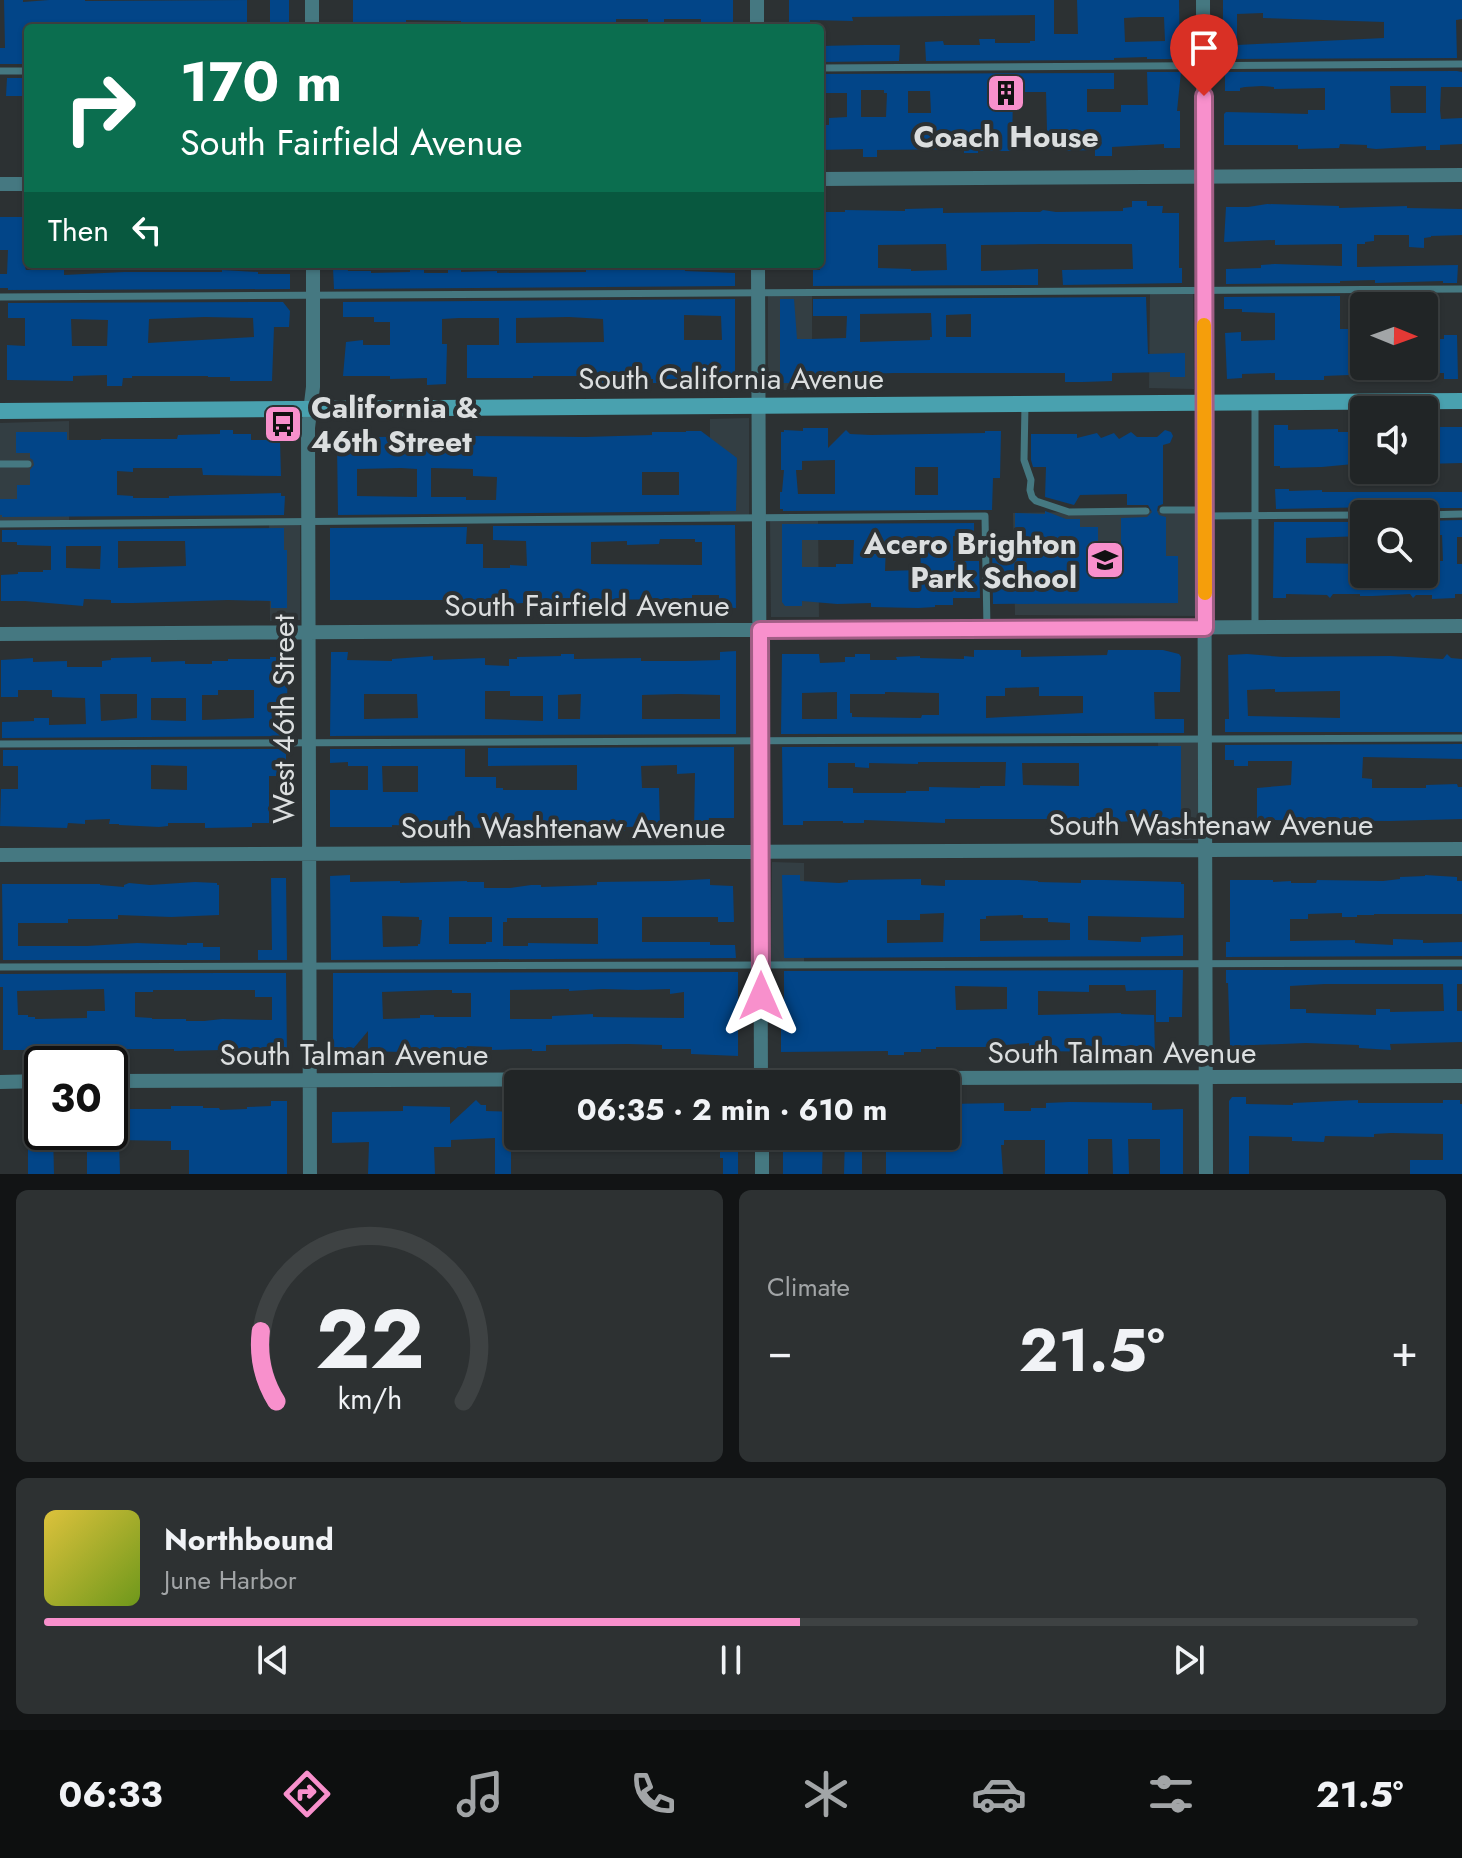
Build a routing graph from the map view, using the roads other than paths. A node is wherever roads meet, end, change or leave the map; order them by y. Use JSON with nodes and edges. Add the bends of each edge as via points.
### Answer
{"nodes":[{"id":1,"x":312,"y":0,"type":"edge"},
{"id":2,"x":757,"y":0,"type":"edge"},
{"id":3,"x":1203,"y":0,"type":"edge"},
{"id":4,"x":312,"y":24,"type":"edge"},
{"id":5,"x":757,"y":24,"type":"edge"},
{"id":6,"x":1462,"y":64,"type":"edge"},
{"id":7,"x":1204,"y":65,"type":"junction"},
{"id":8,"x":824,"y":68,"type":"edge"},
{"id":9,"x":0,"y":71,"type":"edge"},
{"id":10,"x":24,"y":71,"type":"edge"},
{"id":11,"x":1462,"y":175,"type":"edge"},
{"id":12,"x":1204,"y":176,"type":"junction"},
{"id":13,"x":824,"y":179,"type":"edge"},
{"id":14,"x":0,"y":184,"type":"edge"},
{"id":15,"x":24,"y":184,"type":"edge"},
{"id":16,"x":313,"y":268,"type":"edge"},
{"id":17,"x":758,"y":268,"type":"edge"},
{"id":18,"x":1462,"y":289,"type":"edge"},
{"id":19,"x":1204,"y":291,"type":"junction"},
{"id":20,"x":758,"y":293,"type":"junction"},
{"id":21,"x":313,"y":295,"type":"junction"},
{"id":22,"x":0,"y":297,"type":"edge"},
{"id":23,"x":1462,"y":401,"type":"edge"},
{"id":24,"x":1204,"y":403,"type":"junction"},
{"id":25,"x":1255,"y":403,"type":"junction"},
{"id":26,"x":1025,"y":404,"type":"junction"},
{"id":27,"x":759,"y":406,"type":"junction"},
{"id":28,"x":311,"y":409,"type":"junction"},
{"id":29,"x":0,"y":411,"type":"edge"},
{"id":30,"x":0,"y":464,"type":"edge"},
{"id":31,"x":28,"y":464,"type":"dead end"},
{"id":32,"x":1163,"y":510,"type":"dead end"},
{"id":33,"x":1146,"y":511,"type":"dead end"},
{"id":34,"x":1205,"y":513,"type":"junction"},
{"id":35,"x":1462,"y":514,"type":"edge"},
{"id":36,"x":1350,"y":515,"type":"edge"},
{"id":37,"x":1438,"y":515,"type":"edge"},
{"id":38,"x":1255,"y":516,"type":"junction"},
{"id":39,"x":759,"y":518,"type":"junction"},
{"id":40,"x":309,"y":521,"type":"junction"},
{"id":41,"x":0,"y":524,"type":"edge"},
{"id":42,"x":1462,"y":626,"type":"edge"},
{"id":43,"x":1255,"y":627,"type":"junction"},
{"id":44,"x":1205,"y":628,"type":"junction"},
{"id":45,"x":987,"y":629,"type":"junction"},
{"id":46,"x":760,"y":630,"type":"junction"},
{"id":47,"x":309,"y":633,"type":"junction"},
{"id":48,"x":0,"y":634,"type":"edge"},
{"id":49,"x":1462,"y":738,"type":"edge"},
{"id":50,"x":1205,"y":739,"type":"junction"},
{"id":51,"x":760,"y":741,"type":"junction"},
{"id":52,"x":309,"y":743,"type":"junction"},
{"id":53,"x":0,"y":744,"type":"edge"},
{"id":54,"x":1462,"y":849,"type":"edge"},
{"id":55,"x":1206,"y":850,"type":"junction"},
{"id":56,"x":761,"y":852,"type":"junction"},
{"id":57,"x":309,"y":854,"type":"junction"},
{"id":58,"x":0,"y":855,"type":"edge"},
{"id":59,"x":1462,"y":963,"type":"edge"},
{"id":60,"x":1206,"y":964,"type":"junction"},
{"id":61,"x":761,"y":965,"type":"junction"},
{"id":62,"x":310,"y":966,"type":"junction"},
{"id":63,"x":0,"y":967,"type":"edge"},
{"id":64,"x":761,"y":1070,"type":"edge"},
{"id":65,"x":1462,"y":1076,"type":"edge"},
{"id":66,"x":1206,"y":1078,"type":"junction"},
{"id":67,"x":960,"y":1080,"type":"edge"},
{"id":68,"x":24,"y":1081,"type":"edge"},
{"id":69,"x":128,"y":1081,"type":"edge"},
{"id":70,"x":310,"y":1081,"type":"junction"},
{"id":71,"x":504,"y":1081,"type":"edge"},
{"id":72,"x":0,"y":1082,"type":"edge"},
{"id":73,"x":762,"y":1150,"type":"edge"},
{"id":74,"x":310,"y":1174,"type":"edge"},
{"id":75,"x":762,"y":1174,"type":"edge"},
{"id":76,"x":1206,"y":1174,"type":"edge"}],
"edges":[{"from":1,"to":4,"type":"street"},
{"from":2,"to":5,"type":"street"},
{"from":3,"to":7,"type":"street"},
{"from":6,"to":7,"type":"lane"},
{"from":7,"to":8,"type":"lane"},
{"from":7,"to":12,"type":"street"},
{"from":9,"to":10,"type":"lane"},
{"from":11,"to":12,"type":"street"},
{"from":12,"to":13,"type":"street"},
{"from":12,"to":19,"type":"street"},
{"from":14,"to":15,"type":"street"},
{"from":16,"to":21,"type":"street","name":"West 46th Street"},
{"from":17,"to":20,"type":"street"},
{"from":18,"to":19,"type":"lane"},
{"from":19,"to":20,"type":"lane"},
{"from":19,"to":24,"type":"street"},
{"from":20,"to":21,"type":"lane"},
{"from":20,"to":27,"type":"street"},
{"from":21,"to":22,"type":"lane"},
{"from":21,"to":28,"type":"street","name":"West 46th Street"},
{"from":23,"to":25,"type":"main road","name":"South California Avenue"},
{"from":24,"to":25,"type":"main road","name":"South California Avenue"},
{"from":24,"to":26,"type":"main road","name":"South California Avenue"},
{"from":24,"to":34,"type":"street"},
{"from":25,"to":38,"type":"lane"},
{"from":26,"to":27,"type":"main road","name":"South California Avenue"},
{"from":26,"to":33,"type":"lane","via":[[1024,460],[1036,501],[1069,512]]},
{"from":27,"to":28,"type":"main road","name":"South California Avenue"},
{"from":27,"to":39,"type":"street"},
{"from":28,"to":29,"type":"main road","name":"South California Avenue"},
{"from":28,"to":40,"type":"street","name":"West 46th Street"},
{"from":30,"to":31,"type":"lane"},
{"from":32,"to":34,"type":"lane"},
{"from":34,"to":38,"type":"lane"},
{"from":34,"to":44,"type":"street"},
{"from":35,"to":37,"type":"lane"},
{"from":36,"to":38,"type":"lane"},
{"from":38,"to":43,"type":"lane"},
{"from":39,"to":40,"type":"lane"},
{"from":39,"to":45,"type":"lane","via":[[985,516]]},
{"from":39,"to":46,"type":"street"},
{"from":40,"to":41,"type":"lane"},
{"from":40,"to":47,"type":"street","name":"West 46th Street"},
{"from":42,"to":43,"type":"street","name":"South Fairfield Avenue"},
{"from":43,"to":44,"type":"street","name":"South Fairfield Avenue"},
{"from":44,"to":45,"type":"street","name":"South Fairfield Avenue"},
{"from":44,"to":50,"type":"street"},
{"from":45,"to":46,"type":"street","name":"South Fairfield Avenue"},
{"from":46,"to":47,"type":"street","name":"South Fairfield Avenue"},
{"from":46,"to":51,"type":"street"},
{"from":47,"to":48,"type":"street","name":"South Fairfield Avenue"},
{"from":47,"to":52,"type":"street","name":"West 46th Street"},
{"from":49,"to":50,"type":"lane"},
{"from":50,"to":51,"type":"lane"},
{"from":50,"to":55,"type":"street"},
{"from":51,"to":52,"type":"lane"},
{"from":51,"to":56,"type":"street"},
{"from":52,"to":53,"type":"lane"},
{"from":52,"to":57,"type":"street","name":"West 46th Street"},
{"from":54,"to":55,"type":"street","name":"South Washtenaw Avenue"},
{"from":55,"to":56,"type":"street","name":"South Washtenaw Avenue"},
{"from":55,"to":60,"type":"street"},
{"from":56,"to":57,"type":"street","name":"South Washtenaw Avenue"},
{"from":56,"to":61,"type":"street"},
{"from":57,"to":58,"type":"street","name":"South Washtenaw Avenue"},
{"from":57,"to":62,"type":"street","name":"West 46th Street"},
{"from":59,"to":60,"type":"lane"},
{"from":60,"to":61,"type":"lane"},
{"from":60,"to":66,"type":"street"},
{"from":61,"to":62,"type":"lane"},
{"from":61,"to":64,"type":"street"},
{"from":62,"to":63,"type":"lane"},
{"from":62,"to":70,"type":"street","name":"West 46th Street"},
{"from":65,"to":66,"type":"street","name":"South Talman Avenue"},
{"from":66,"to":67,"type":"street","name":"South Talman Avenue"},
{"from":66,"to":76,"type":"street"},
{"from":68,"to":72,"type":"street"},
{"from":69,"to":70,"type":"street","name":"South Talman Avenue"},
{"from":70,"to":71,"type":"street","name":"South Talman Avenue"},
{"from":70,"to":74,"type":"street","name":"West 46th Street"},
{"from":73,"to":75,"type":"street"}]}
